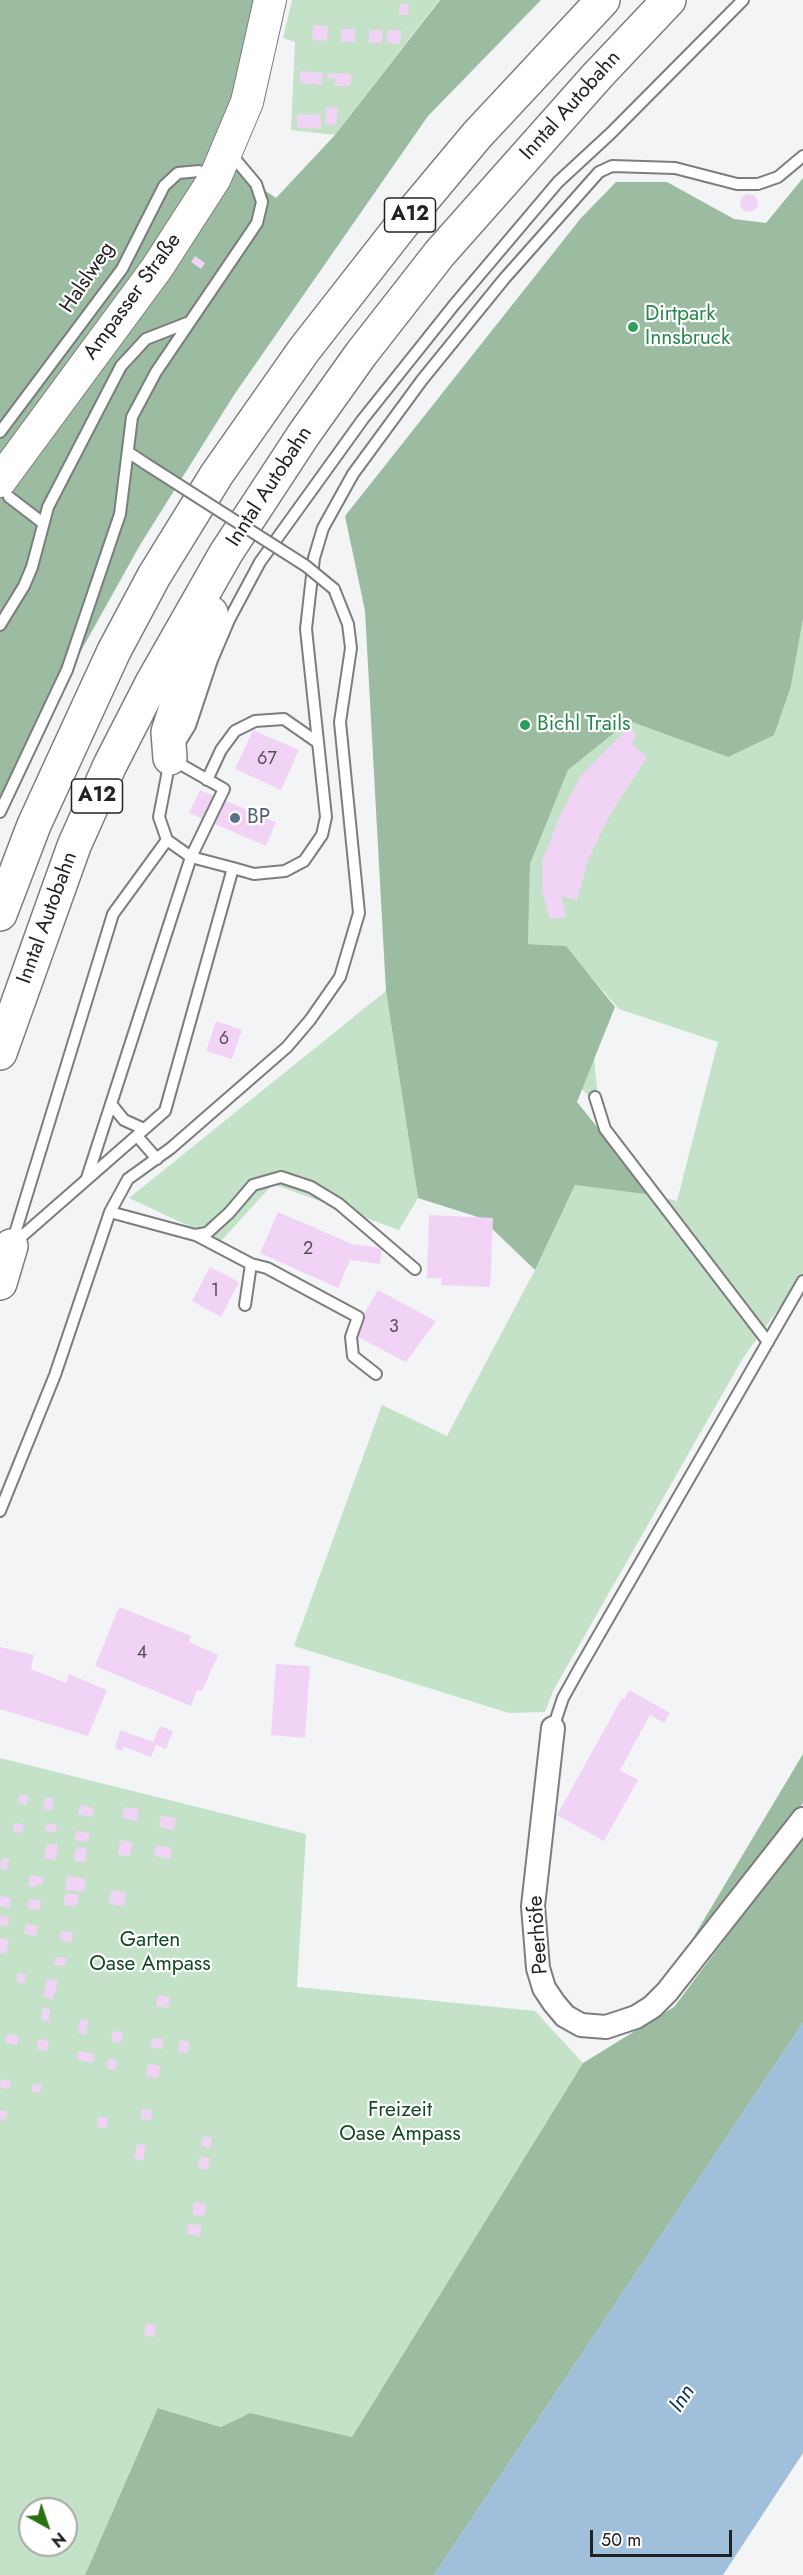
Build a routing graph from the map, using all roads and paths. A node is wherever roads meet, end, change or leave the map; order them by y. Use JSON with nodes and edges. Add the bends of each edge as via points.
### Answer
{"nodes":[{"id":1,"x":270,"y":0,"type":"edge"},
{"id":2,"x":603,"y":0,"type":"edge"},
{"id":3,"x":669,"y":0,"type":"edge"},
{"id":4,"x":743,"y":0,"type":"edge"},
{"id":5,"x":803,"y":156,"type":"edge"},
{"id":6,"x":221,"y":164,"type":"junction"},
{"id":7,"x":187,"y":323,"type":"junction"},
{"id":8,"x":0,"y":432,"type":"edge"},
{"id":9,"x":128,"y":452,"type":"junction"},
{"id":10,"x":4,"y":489,"type":"edge"},
{"id":11,"x":43,"y":523,"type":"junction"},
{"id":12,"x":226,"y":554,"type":"junction"},
{"id":13,"x":0,"y":625,"type":"edge"},
{"id":14,"x":317,"y":742,"type":"junction"},
{"id":15,"x":170,"y":758,"type":"junction"},
{"id":16,"x":207,"y":780,"type":"junction"},
{"id":17,"x":0,"y":812,"type":"edge"},
{"id":18,"x":167,"y":840,"type":"junction"},
{"id":19,"x":190,"y":857,"type":"junction"},
{"id":20,"x":233,"y":868,"type":"junction"},
{"id":21,"x":0,"y":914,"type":"edge"},
{"id":22,"x":0,"y":1053,"type":"edge"},
{"id":23,"x":595,"y":1096,"type":"dead end"},
{"id":24,"x":111,"y":1104,"type":"junction"},
{"id":25,"x":140,"y":1132,"type":"junction"},
{"id":26,"x":157,"y":1159,"type":"junction"},
{"id":27,"x":87,"y":1179,"type":"junction"},
{"id":28,"x":110,"y":1212,"type":"junction"},
{"id":29,"x":195,"y":1234,"type":"junction"},
{"id":30,"x":11,"y":1246,"type":"junction"},
{"id":31,"x":251,"y":1264,"type":"junction"},
{"id":32,"x":415,"y":1269,"type":"dead end"},
{"id":33,"x":803,"y":1281,"type":"edge"},
{"id":34,"x":0,"y":1283,"type":"edge"},
{"id":35,"x":245,"y":1305,"type":"dead end"},
{"id":36,"x":768,"y":1342,"type":"junction"},
{"id":37,"x":376,"y":1374,"type":"dead end"},
{"id":38,"x":0,"y":1511,"type":"edge"},
{"id":39,"x":553,"y":1728,"type":"joint"},
{"id":40,"x":803,"y":1819,"type":"edge"}],
"edges":[{"from":1,"to":6,"type":"main road","name":"Ampasser Straße","via":[[247,102]]},
{"from":2,"to":21,"type":"highway","number":"A12","via":[[477,135],[401,226],[304,350],[217,474],[154,576],[114,651],[34,825]]},
{"from":3,"to":12,"type":"highway","name":"Inntal Autobahn","number":"A12","via":[[440,253],[304,434]]},
{"from":4,"to":15,"type":"lane","via":[[558,182],[363,419],[260,562],[229,620],[190,726]]},
{"from":5,"to":14,"type":"lane","via":[[778,177],[758,184],[737,184],[675,168],[612,166],[590,181],[504,279],[353,474],[323,528],[314,558],[306,629]]},
{"from":6,"to":7,"type":"lane","via":[[256,184],[262,202],[257,223]]},
{"from":6,"to":8,"type":"lane","name":"Halslweg","via":[[178,173],[164,186],[122,268]]},
{"from":6,"to":10,"type":"main road","name":"Ampasser Straße","via":[[157,268]]},
{"from":7,"to":9,"type":"lane","via":[[132,417]]},
{"from":7,"to":11,"type":"lane","via":[[146,339],[121,366],[68,464]]},
{"from":9,"to":17,"type":"lane","via":[[120,514],[67,670]]},
{"from":9,"to":26,"type":"lane","bridge":true,"via":[[306,566],[334,589],[348,624],[351,648],[340,722],[359,913],[340,977],[287,1047]]},
{"from":10,"to":11,"type":"lane"},
{"from":11,"to":13,"type":"lane","via":[[24,586]]},
{"from":12,"to":15,"type":"highway","via":[[217,600],[168,732]]},
{"from":12,"to":22,"type":"highway","name":"Inntal Autobahn","number":"A12","via":[[110,765],[74,846]]},
{"from":14,"to":16,"type":"lane","via":[[284,719],[255,721],[236,731],[221,750]]},
{"from":14,"to":20,"type":"lane","via":[[326,817],[316,846],[304,861],[285,871],[254,874]]},
{"from":15,"to":16,"type":"lane"},
{"from":15,"to":18,"type":"lane","via":[[159,817]]},
{"from":16,"to":19,"type":"lane","via":[[224,789]]},
{"from":18,"to":19,"type":"lane"},
{"from":18,"to":30,"type":"lane","via":[[113,914]]},
{"from":19,"to":20,"type":"lane"},
{"from":19,"to":24,"type":"lane"},
{"from":20,"to":25,"type":"lane","via":[[165,1111]]},
{"from":23,"to":36,"type":"lane","via":[[605,1129]]},
{"from":24,"to":25,"type":"lane"},
{"from":24,"to":27,"type":"lane"},
{"from":25,"to":26,"type":"lane"},
{"from":25,"to":27,"type":"lane"},
{"from":26,"to":28,"type":"lane","via":[[128,1179]]},
{"from":27,"to":30,"type":"lane"},
{"from":28,"to":29,"type":"lane"},
{"from":28,"to":38,"type":"lane","via":[[55,1375]]},
{"from":29,"to":31,"type":"lane"},
{"from":29,"to":32,"type":"lane","via":[[207,1233],[253,1185],[281,1177],[311,1187],[339,1204]]},
{"from":30,"to":34,"type":"highway"},
{"from":31,"to":35,"type":"lane"},
{"from":31,"to":37,"type":"lane","via":[[267,1268],[358,1317],[351,1337],[353,1356]]},
{"from":33,"to":36,"type":"lane"},
{"from":36,"to":39,"type":"lane","via":[[578,1671]]},
{"from":39,"to":40,"type":"street","name":"Peerhöfe","via":[[533,1906],[538,1968],[554,2003],[581,2025],[606,2027],[652,2007]]}]}
